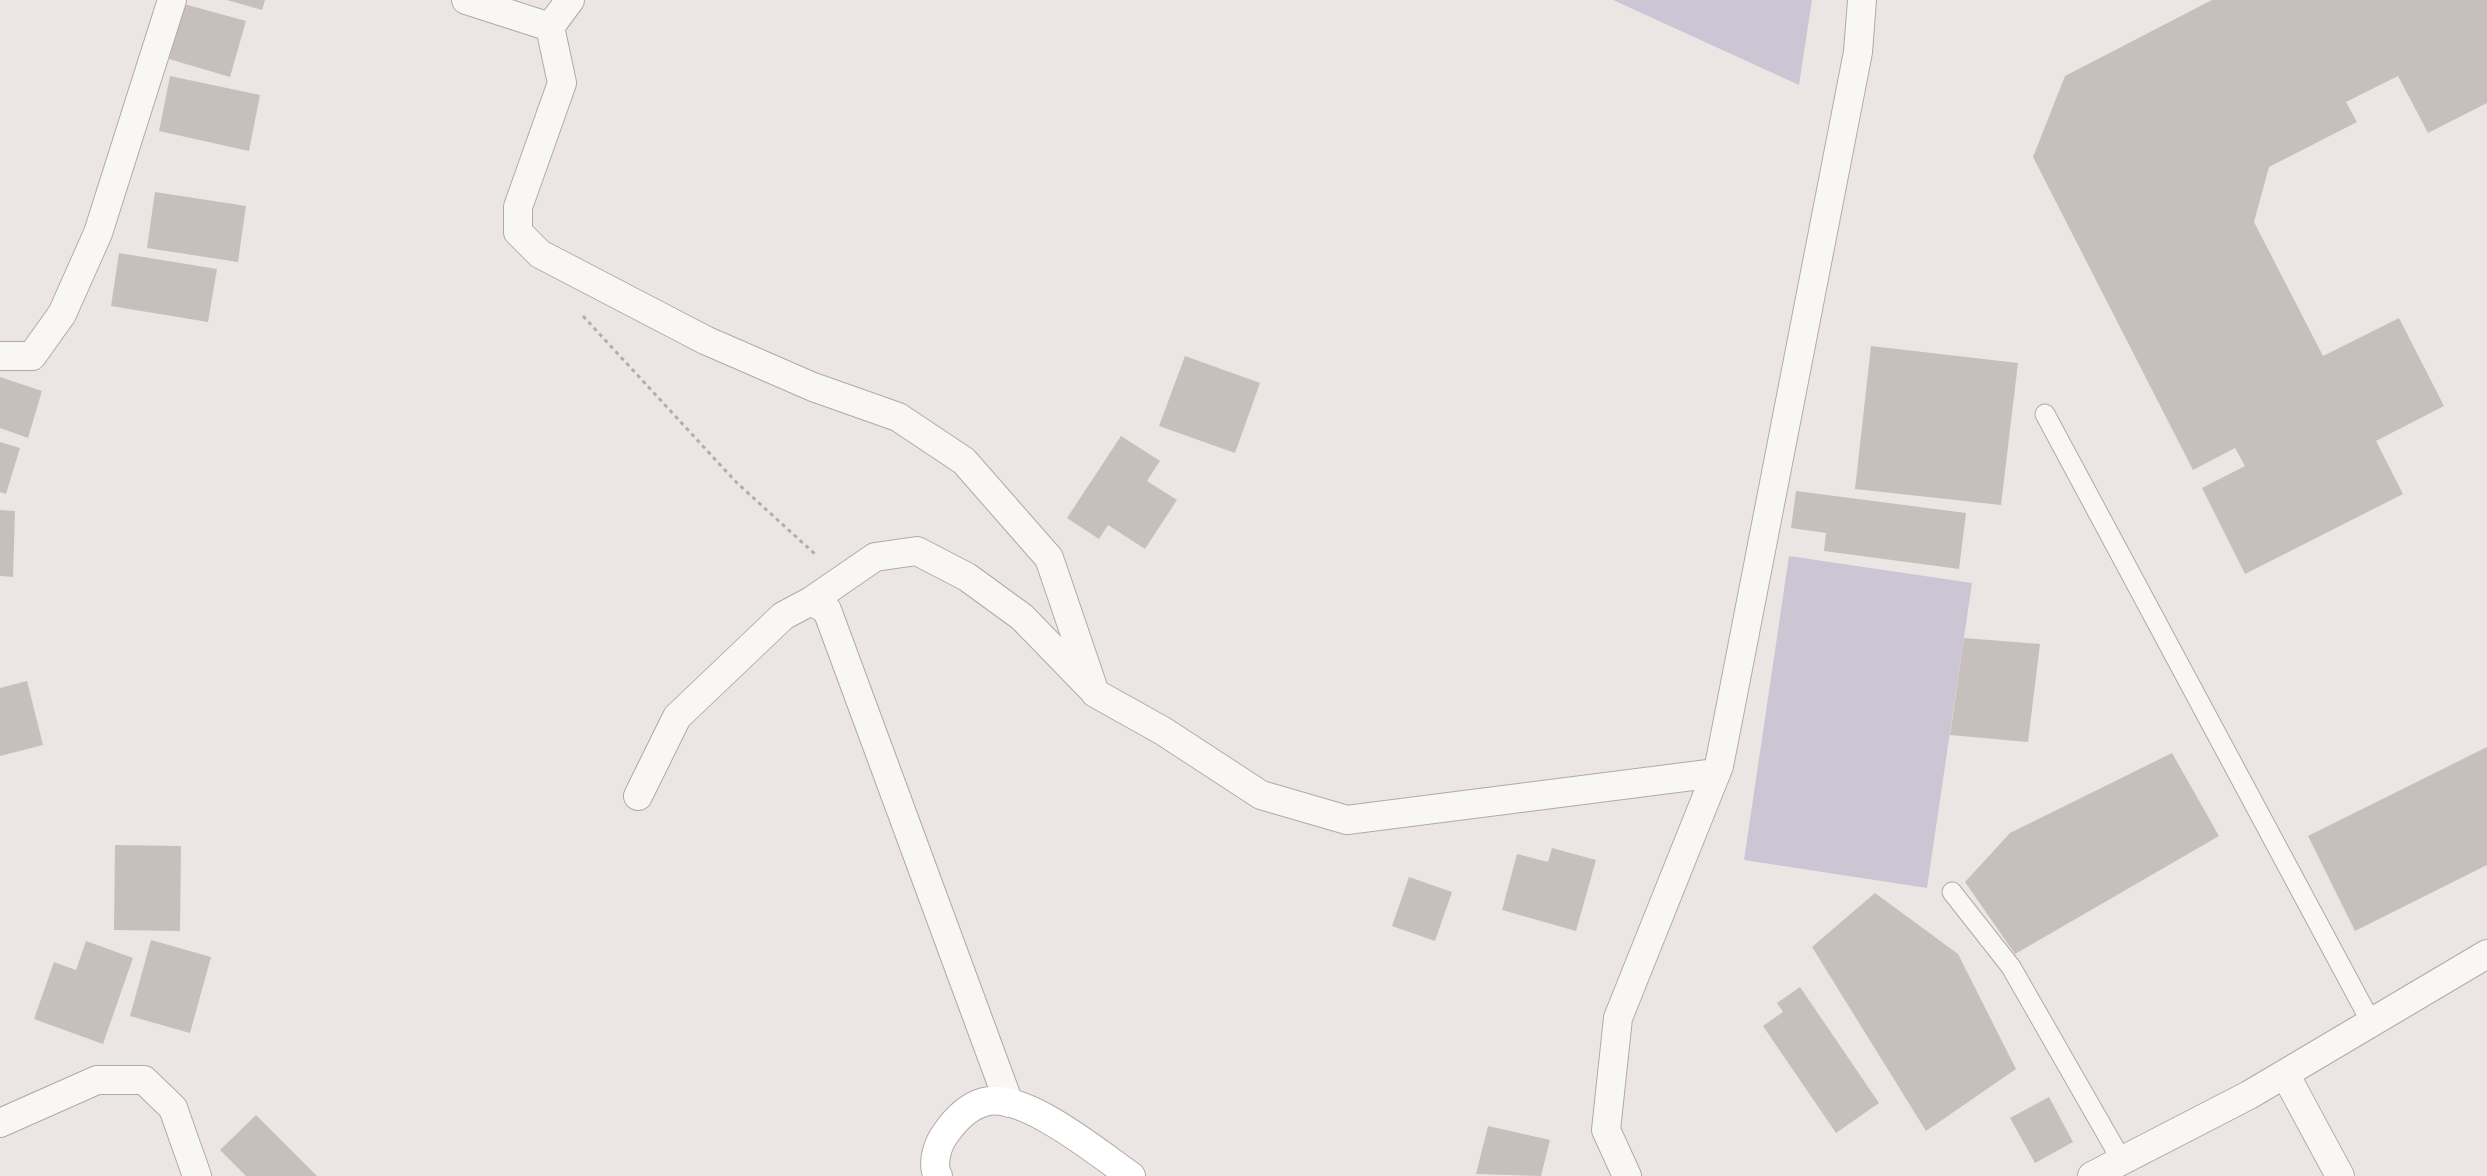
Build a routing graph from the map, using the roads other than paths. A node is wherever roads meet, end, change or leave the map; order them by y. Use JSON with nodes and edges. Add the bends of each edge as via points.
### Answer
{"nodes":[{"id":1,"x":172,"y":0,"type":"edge"},
{"id":2,"x":466,"y":0,"type":"edge"},
{"id":3,"x":570,"y":0,"type":"edge"},
{"id":4,"x":1862,"y":0,"type":"edge"},
{"id":5,"x":550,"y":27,"type":"junction"},
{"id":6,"x":0,"y":356,"type":"edge"},
{"id":7,"x":2045,"y":414,"type":"dead end"},
{"id":8,"x":811,"y":601,"type":"junction"},
{"id":9,"x":1095,"y":693,"type":"junction"},
{"id":10,"x":1716,"y":773,"type":"junction"},
{"id":11,"x":638,"y":796,"type":"dead end"},
{"id":12,"x":1952,"y":892,"type":"dead end"},
{"id":13,"x":2487,"y":954,"type":"edge"},
{"id":14,"x":2372,"y":1022,"type":"junction"},
{"id":15,"x":2285,"y":1074,"type":"junction"},
{"id":16,"x":1009,"y":1103,"type":"junction"},
{"id":17,"x":0,"y":1123,"type":"edge"},
{"id":18,"x":2122,"y":1160,"type":"junction"},
{"id":19,"x":197,"y":1176,"type":"edge"},
{"id":20,"x":938,"y":1176,"type":"edge"},
{"id":21,"x":1131,"y":1176,"type":"edge"},
{"id":22,"x":1627,"y":1176,"type":"edge"},
{"id":23,"x":2092,"y":1176,"type":"edge"},
{"id":24,"x":2340,"y":1176,"type":"edge"}],
"edges":[{"from":1,"to":6,"type":"street","via":[[98,233],[62,314],[32,356]]},
{"from":2,"to":5,"type":"street"},
{"from":3,"to":5,"type":"street"},
{"from":4,"to":10,"type":"street","via":[[1858,52]]},
{"from":5,"to":9,"type":"street","via":[[562,83],[518,207],[518,232],[540,254],[705,340],[813,387],[898,416],[964,461],[1049,558]]},
{"from":7,"to":14,"type":"lane"},
{"from":8,"to":9,"type":"street","via":[[875,557],[917,551],[967,578],[1022,617]]},
{"from":8,"to":11,"type":"street","via":[[783,616],[677,717]]},
{"from":8,"to":16,"type":"street","via":[[827,610]]},
{"from":9,"to":10,"type":"street","via":[[1261,795],[1347,820]]},
{"from":10,"to":22,"type":"street","via":[[1618,1018],[1606,1130]]},
{"from":12,"to":18,"type":"lane","via":[[2011,967]]},
{"from":13,"to":14,"type":"street"},
{"from":14,"to":15,"type":"street"},
{"from":15,"to":18,"type":"street"},
{"from":15,"to":24,"type":"street"},
{"from":16,"to":20,"type":"main road","via":[[986,1101],[972,1106],[954,1121],[936,1154]]},
{"from":16,"to":21,"type":"main road","via":[[1048,1117]]},
{"from":17,"to":19,"type":"street","via":[[97,1080],[144,1080],[173,1108]]},
{"from":18,"to":23,"type":"street"}]}
